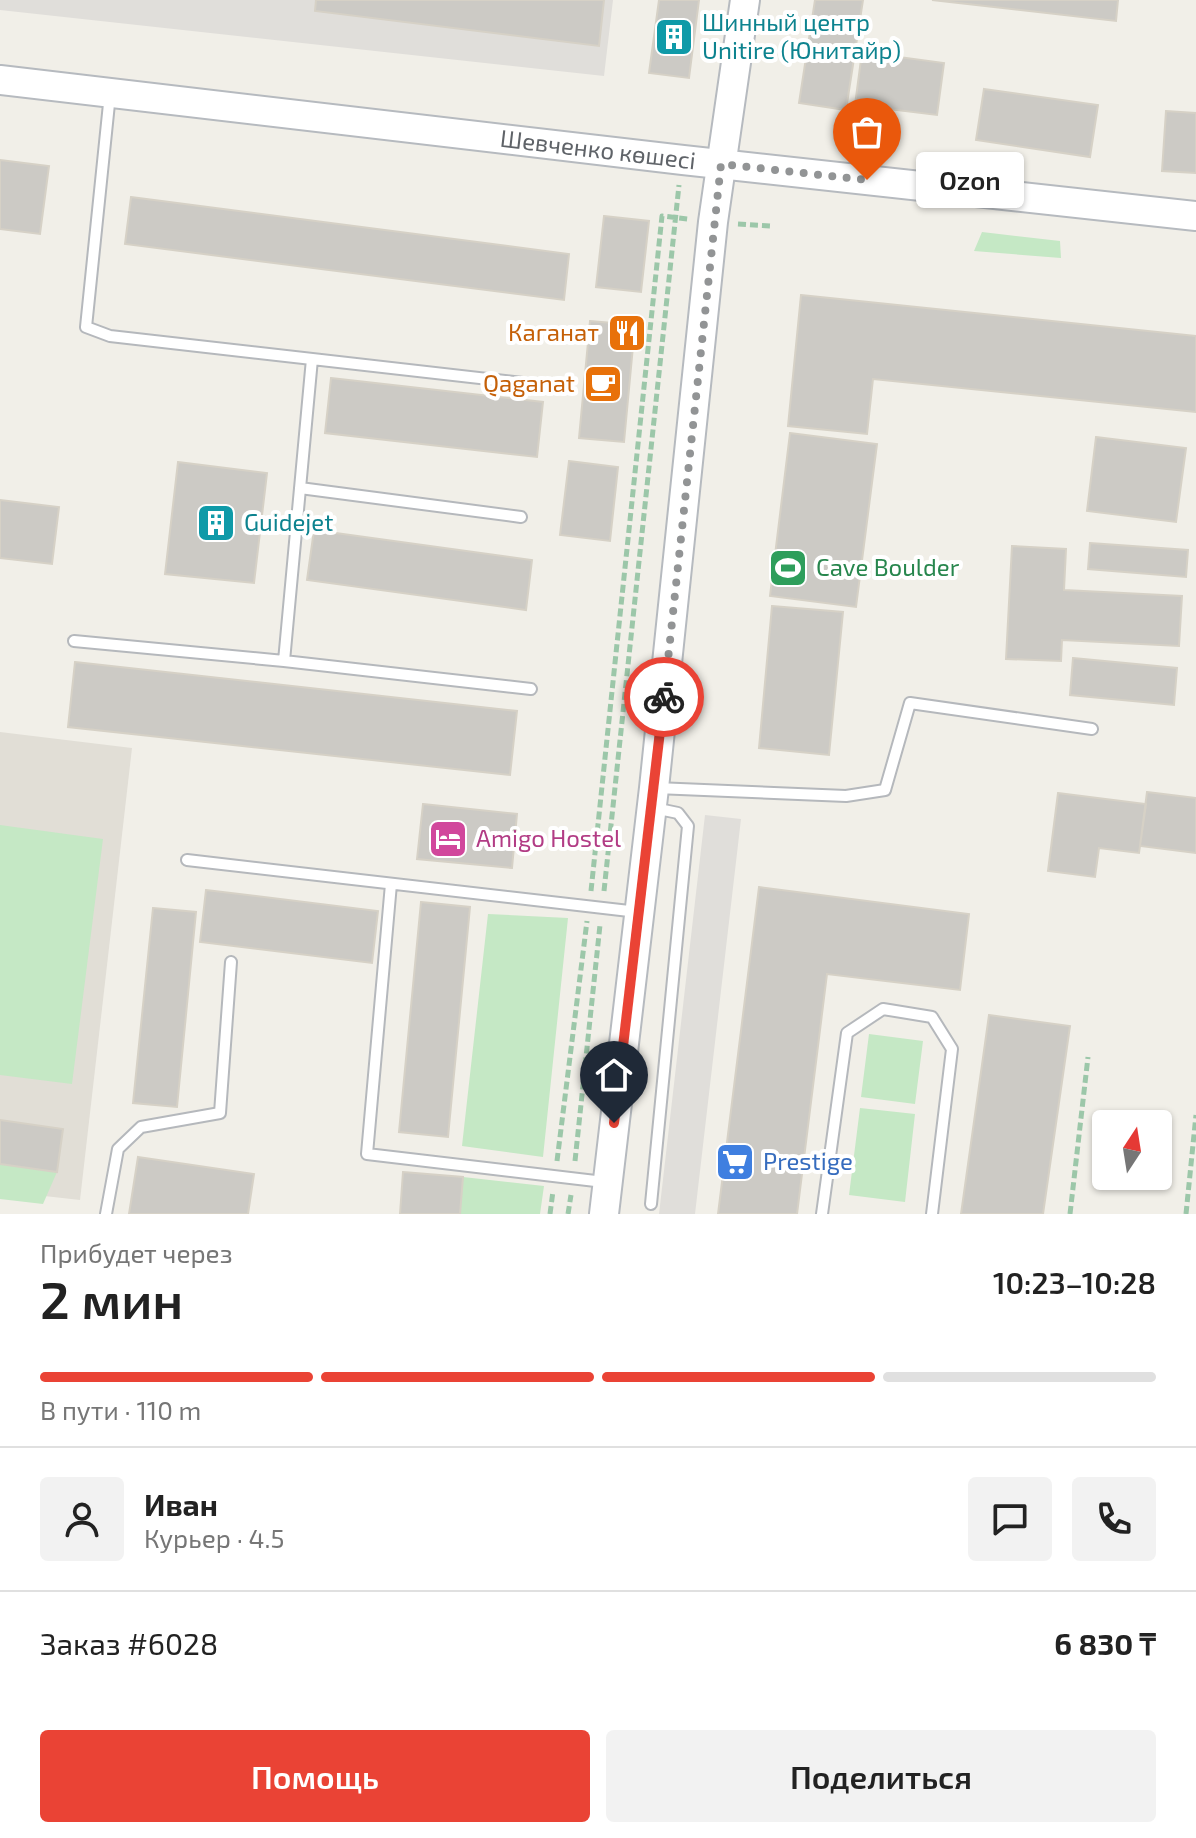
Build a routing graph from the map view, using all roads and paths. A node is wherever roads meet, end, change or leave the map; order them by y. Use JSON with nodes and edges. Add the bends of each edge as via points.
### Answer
{"nodes":[{"id":1,"x":745,"y":0,"type":"edge"},
{"id":2,"x":0,"y":80,"type":"edge"},
{"id":3,"x":110,"y":92,"type":"junction"},
{"id":4,"x":721,"y":164,"type":"junction"},
{"id":5,"x":1196,"y":216,"type":"edge"},
{"id":6,"x":312,"y":359,"type":"junction"},
{"id":7,"x":558,"y":387,"type":"dead end"},
{"id":8,"x":300,"y":488,"type":"junction"},
{"id":9,"x":521,"y":517,"type":"dead end"},
{"id":10,"x":74,"y":641,"type":"dead end"},
{"id":11,"x":284,"y":661,"type":"junction"},
{"id":12,"x":531,"y":689,"type":"dead end"},
{"id":13,"x":1092,"y":729,"type":"dead end"},
{"id":14,"x":653,"y":797,"type":"junction"},
{"id":15,"x":187,"y":860,"type":"dead end"},
{"id":16,"x":391,"y":884,"type":"junction"},
{"id":17,"x":589,"y":906,"type":"junction"},
{"id":18,"x":602,"y":908,"type":"junction"},
{"id":19,"x":640,"y":913,"type":"junction"},
{"id":20,"x":231,"y":962,"type":"dead end"},
{"id":21,"x":1088,"y":1057,"type":"dead end"},
{"id":22,"x":1196,"y":1115,"type":"edge"},
{"id":23,"x":555,"y":1176,"type":"junction"},
{"id":24,"x":573,"y":1178,"type":"junction"},
{"id":25,"x":607,"y":1183,"type":"junction"},
{"id":26,"x":651,"y":1204,"type":"dead end"},
{"id":27,"x":106,"y":1214,"type":"edge"},
{"id":28,"x":550,"y":1214,"type":"edge"},
{"id":29,"x":568,"y":1214,"type":"edge"},
{"id":30,"x":604,"y":1214,"type":"edge"},
{"id":31,"x":822,"y":1214,"type":"edge"},
{"id":32,"x":932,"y":1214,"type":"edge"},
{"id":33,"x":1070,"y":1214,"type":"edge"},
{"id":34,"x":1186,"y":1214,"type":"edge"}],
"edges":[{"from":1,"to":4,"type":"street"},
{"from":2,"to":3,"type":"street","name":"Шевченко көшесі"},
{"from":3,"to":4,"type":"street","name":"Шевченко көшесі"},
{"from":3,"to":6,"type":"lane","via":[[86,327],[110,336]]},
{"from":4,"to":5,"type":"street","name":"Шевченко көшесі"},
{"from":4,"to":14,"type":"street"},
{"from":6,"to":7,"type":"lane"},
{"from":6,"to":8,"type":"lane"},
{"from":8,"to":9,"type":"lane"},
{"from":8,"to":11,"type":"lane"},
{"from":10,"to":11,"type":"lane"},
{"from":11,"to":12,"type":"lane"},
{"from":13,"to":14,"type":"lane","via":[[910,703],[885,790],[846,796]]},
{"from":14,"to":19,"type":"street"},
{"from":14,"to":26,"type":"lane","via":[[688,826]]},
{"from":15,"to":16,"type":"lane"},
{"from":16,"to":17,"type":"lane"},
{"from":16,"to":23,"type":"lane","via":[[367,1154]]},
{"from":17,"to":18,"type":"lane"},
{"from":17,"to":18,"type":"path","via":[[662,216],[674,217]]},
{"from":17,"to":23,"type":"path"},
{"from":18,"to":19,"type":"lane"},
{"from":18,"to":24,"type":"path"},
{"from":19,"to":25,"type":"street"},
{"from":20,"to":27,"type":"lane","via":[[220,1113],[141,1127],[118,1149]]},
{"from":21,"to":33,"type":"path"},
{"from":22,"to":34,"type":"path"},
{"from":23,"to":24,"type":"lane"},
{"from":23,"to":28,"type":"path"},
{"from":24,"to":25,"type":"lane"},
{"from":24,"to":29,"type":"path"},
{"from":25,"to":30,"type":"street"},
{"from":31,"to":32,"type":"lane","via":[[847,1033],[883,1009],[932,1017],[952,1049]]}]}
